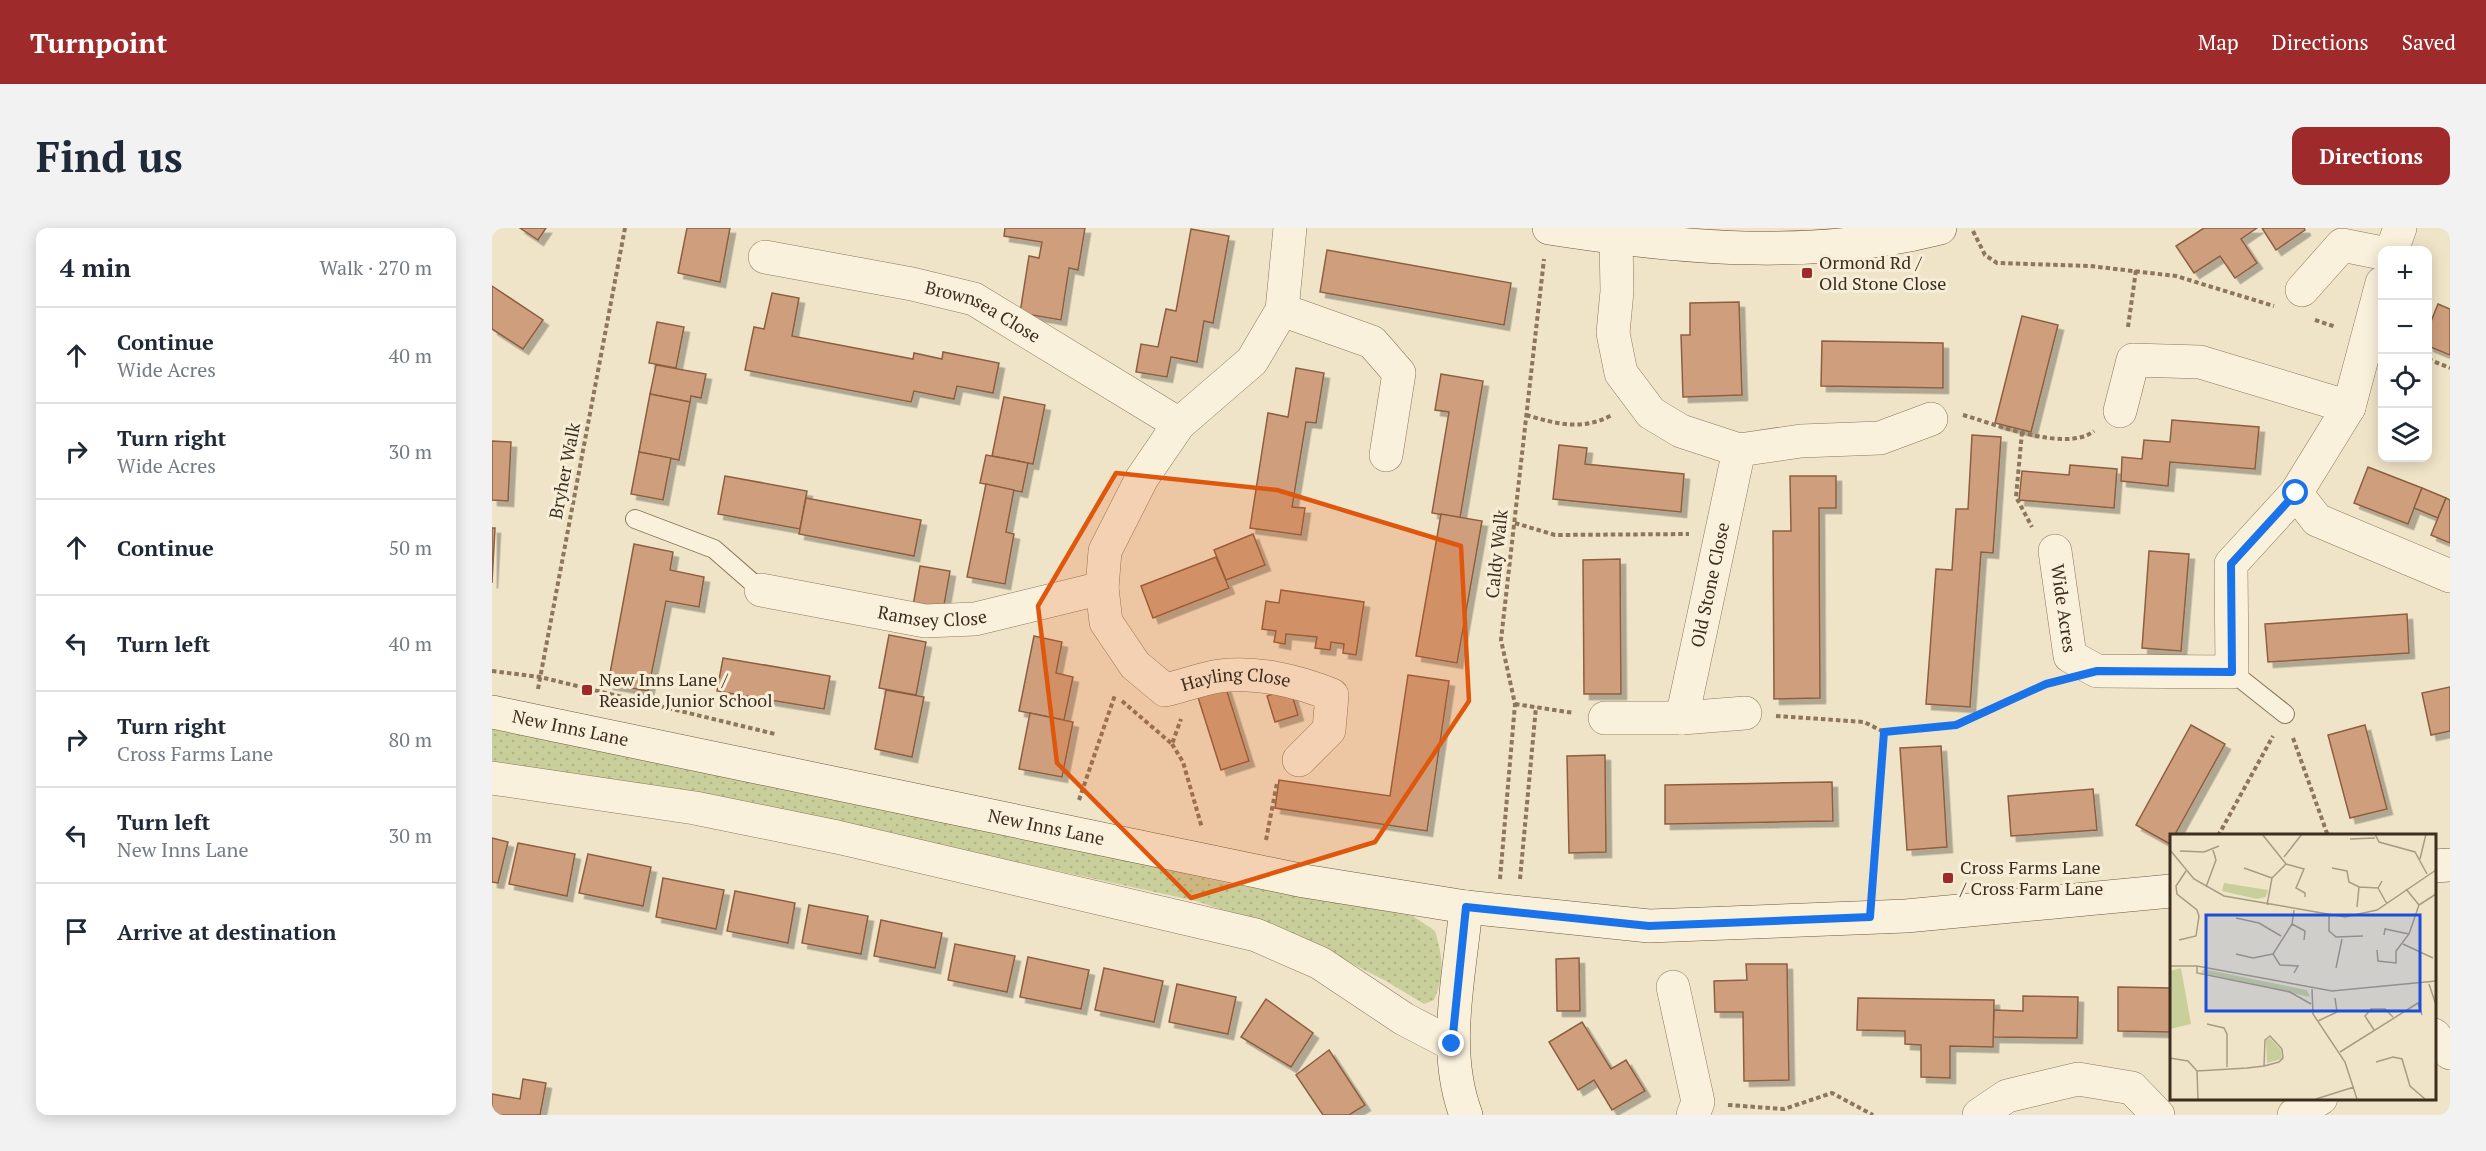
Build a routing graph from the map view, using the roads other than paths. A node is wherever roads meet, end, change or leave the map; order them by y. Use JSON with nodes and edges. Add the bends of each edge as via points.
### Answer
{"nodes":[{"id":1,"x":1290,"y":228,"type":"edge"},
{"id":2,"x":1940,"y":228,"type":"edge"},
{"id":3,"x":2400,"y":228,"type":"edge"},
{"id":4,"x":1616,"y":239,"type":"junction"},
{"id":5,"x":1547,"y":240,"type":"edge"},
{"id":6,"x":2393,"y":246,"type":"edge"},
{"id":7,"x":2378,"y":252,"type":"edge"},
{"id":8,"x":765,"y":256,"type":"dead end"},
{"id":9,"x":2378,"y":298,"type":"edge"},
{"id":10,"x":2296,"y":305,"type":"road end"},
{"id":11,"x":1282,"y":310,"type":"junction"},
{"id":12,"x":2349,"y":407,"type":"junction"},
{"id":13,"x":2120,"y":411,"type":"road end"},
{"id":14,"x":1931,"y":419,"type":"road end"},
{"id":15,"x":1179,"y":424,"type":"junction"},
{"id":16,"x":1739,"y":450,"type":"junction"},
{"id":17,"x":1386,"y":455,"type":"dead end"},
{"id":18,"x":2296,"y":493,"type":"junction"},
{"id":19,"x":635,"y":519,"type":"dead end"},
{"id":20,"x":2055,"y":551,"type":"road end"},
{"id":21,"x":2450,"y":576,"type":"edge"},
{"id":22,"x":1102,"y":588,"type":"junction"},
{"id":23,"x":762,"y":590,"type":"joint"},
{"id":24,"x":2232,"y":672,"type":"junction"},
{"id":25,"x":492,"y":712,"type":"edge"},
{"id":26,"x":1745,"y":713,"type":"road end"},
{"id":27,"x":2285,"y":714,"type":"road end"},
{"id":28,"x":1605,"y":718,"type":"dead end"},
{"id":29,"x":1682,"y":718,"type":"junction"},
{"id":30,"x":1299,"y":760,"type":"road end"},
{"id":31,"x":492,"y":778,"type":"edge"},
{"id":32,"x":2450,"y":865,"type":"edge"},
{"id":33,"x":2435,"y":866,"type":"edge"},
{"id":34,"x":2170,"y":891,"type":"edge"},
{"id":35,"x":1466,"y":907,"type":"junction"},
{"id":36,"x":1673,"y":987,"type":"dead end"},
{"id":37,"x":2435,"y":1037,"type":"edge"},
{"id":38,"x":1452,"y":1044,"type":"junction"},
{"id":39,"x":2450,"y":1053,"type":"edge"},
{"id":40,"x":2318,"y":1100,"type":"edge"},
{"id":41,"x":1695,"y":1109,"type":"edge"},
{"id":42,"x":1466,"y":1115,"type":"edge"},
{"id":43,"x":1979,"y":1115,"type":"edge"},
{"id":44,"x":2158,"y":1115,"type":"edge"},
{"id":45,"x":2294,"y":1115,"type":"edge"}],
"edges":[{"from":1,"to":11,"type":"street","name":"Hayling Close"},
{"from":2,"to":4,"type":"street","via":[[1913,235],[1768,250]]},
{"from":3,"to":6,"type":"street"},
{"from":4,"to":5,"type":"street"},
{"from":4,"to":16,"type":"street","via":[[1613,333],[1621,373],[1651,413],[1681,431]]},
{"from":7,"to":10,"type":"street","via":[[2342,245]]},
{"from":8,"to":15,"type":"street","name":"Brownsea Close","via":[[974,299]]},
{"from":9,"to":12,"type":"street"},
{"from":11,"to":15,"type":"street","name":"Hayling Close","via":[[1252,361]]},
{"from":11,"to":17,"type":"street","via":[[1372,342],[1399,373]]},
{"from":12,"to":13,"type":"street","via":[[2200,362],[2133,360]]},
{"from":12,"to":18,"type":"street"},
{"from":14,"to":16,"type":"street","via":[[1880,438],[1801,441]]},
{"from":15,"to":22,"type":"street","name":"Hayling Close","via":[[1142,478],[1105,551]]},
{"from":16,"to":29,"type":"street","name":"Old Stone Close"},
{"from":18,"to":21,"type":"street","via":[[2317,520]]},
{"from":18,"to":24,"type":"street","via":[[2231,564]]},
{"from":19,"to":23,"type":"lane","via":[[714,549]]},
{"from":20,"to":24,"type":"street","name":"Wide Acres","via":[[2070,656],[2097,671]]},
{"from":22,"to":23,"type":"street","name":"Ramsey Close","via":[[975,619],[925,621]]},
{"from":22,"to":30,"type":"street","name":"Hayling Close","via":[[1106,622],[1135,665],[1165,690],[1220,676],[1264,677],[1306,684],[1332,695],[1329,730]]},
{"from":24,"to":27,"type":"lane"},
{"from":25,"to":35,"type":"street","name":"New Inns Lane","via":[[1281,876]]},
{"from":26,"to":29,"type":"street"},
{"from":28,"to":29,"type":"street"},
{"from":31,"to":38,"type":"street","via":[[695,808],[837,837],[1256,935],[1320,963],[1404,1019]]},
{"from":32,"to":33,"type":"street"},
{"from":34,"to":35,"type":"street","name":"New Inns Lane","via":[[1870,917],[1649,926],[1502,896]]},
{"from":35,"to":38,"type":"street"},
{"from":36,"to":41,"type":"street"},
{"from":37,"to":39,"type":"street"},
{"from":38,"to":42,"type":"street"},
{"from":40,"to":45,"type":"street"},
{"from":43,"to":44,"type":"street","via":[[2007,1096],[2078,1079],[2132,1088]]}]}
